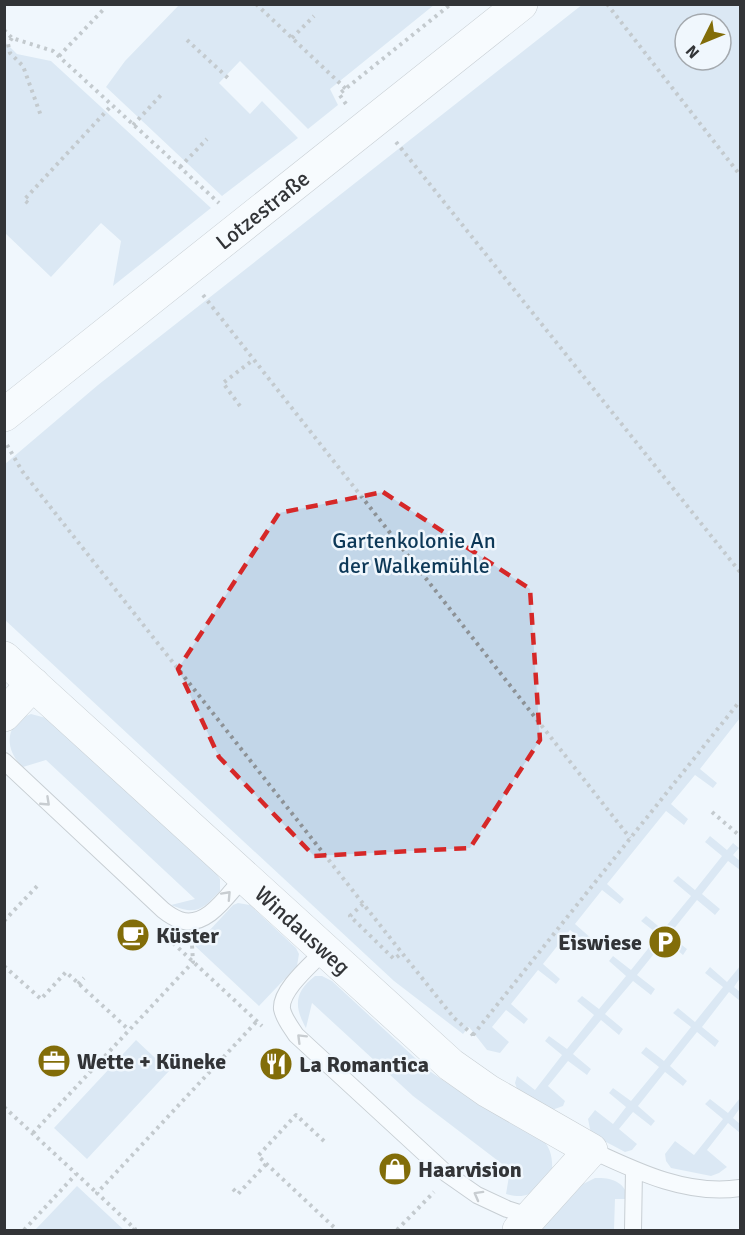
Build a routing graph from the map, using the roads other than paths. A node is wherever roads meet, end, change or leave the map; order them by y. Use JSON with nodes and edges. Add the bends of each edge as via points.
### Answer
{"nodes":[{"id":1,"x":521,"y":4,"type":"edge"},
{"id":2,"x":4,"y":415,"type":"edge"},
{"id":3,"x":4,"y":658,"type":"edge"},
{"id":4,"x":33,"y":684,"type":"junction"},
{"id":5,"x":4,"y":715,"type":"edge"},
{"id":6,"x":4,"y":761,"type":"edge"},
{"id":7,"x":244,"y":877,"type":"junction"},
{"id":8,"x":324,"y":951,"type":"junction"},
{"id":9,"x":591,"y":1150,"type":"junction"},
{"id":10,"x":634,"y":1170,"type":"junction"},
{"id":11,"x":741,"y":1188,"type":"edge"},
{"id":12,"x":525,"y":1224,"type":"edge"},
{"id":13,"x":633,"y":1230,"type":"edge"}],
"edges":[{"from":1,"to":2,"type":"street","name":"Lotzestraße"},
{"from":3,"to":4,"type":"street","name":"Windausweg"},
{"from":4,"to":5,"type":"street"},
{"from":4,"to":7,"type":"street","name":"Windausweg"},
{"from":6,"to":7,"type":"lane","one_way":true,"via":[[178,920],[199,921],[207,916]]},
{"from":7,"to":8,"type":"street","name":"Windausweg"},
{"from":8,"to":9,"type":"street","name":"Windausweg","via":[[451,1065],[488,1091]]},
{"from":12,"to":8,"type":"lane","one_way":true,"via":[[447,1174],[296,1035],[282,1008],[287,991]]},
{"from":9,"to":10,"type":"lane","name":"Windausweg"},
{"from":9,"to":12,"type":"street"},
{"from":10,"to":11,"type":"lane","name":"Windausweg","via":[[681,1186],[724,1191]]},
{"from":10,"to":13,"type":"lane"}]}
